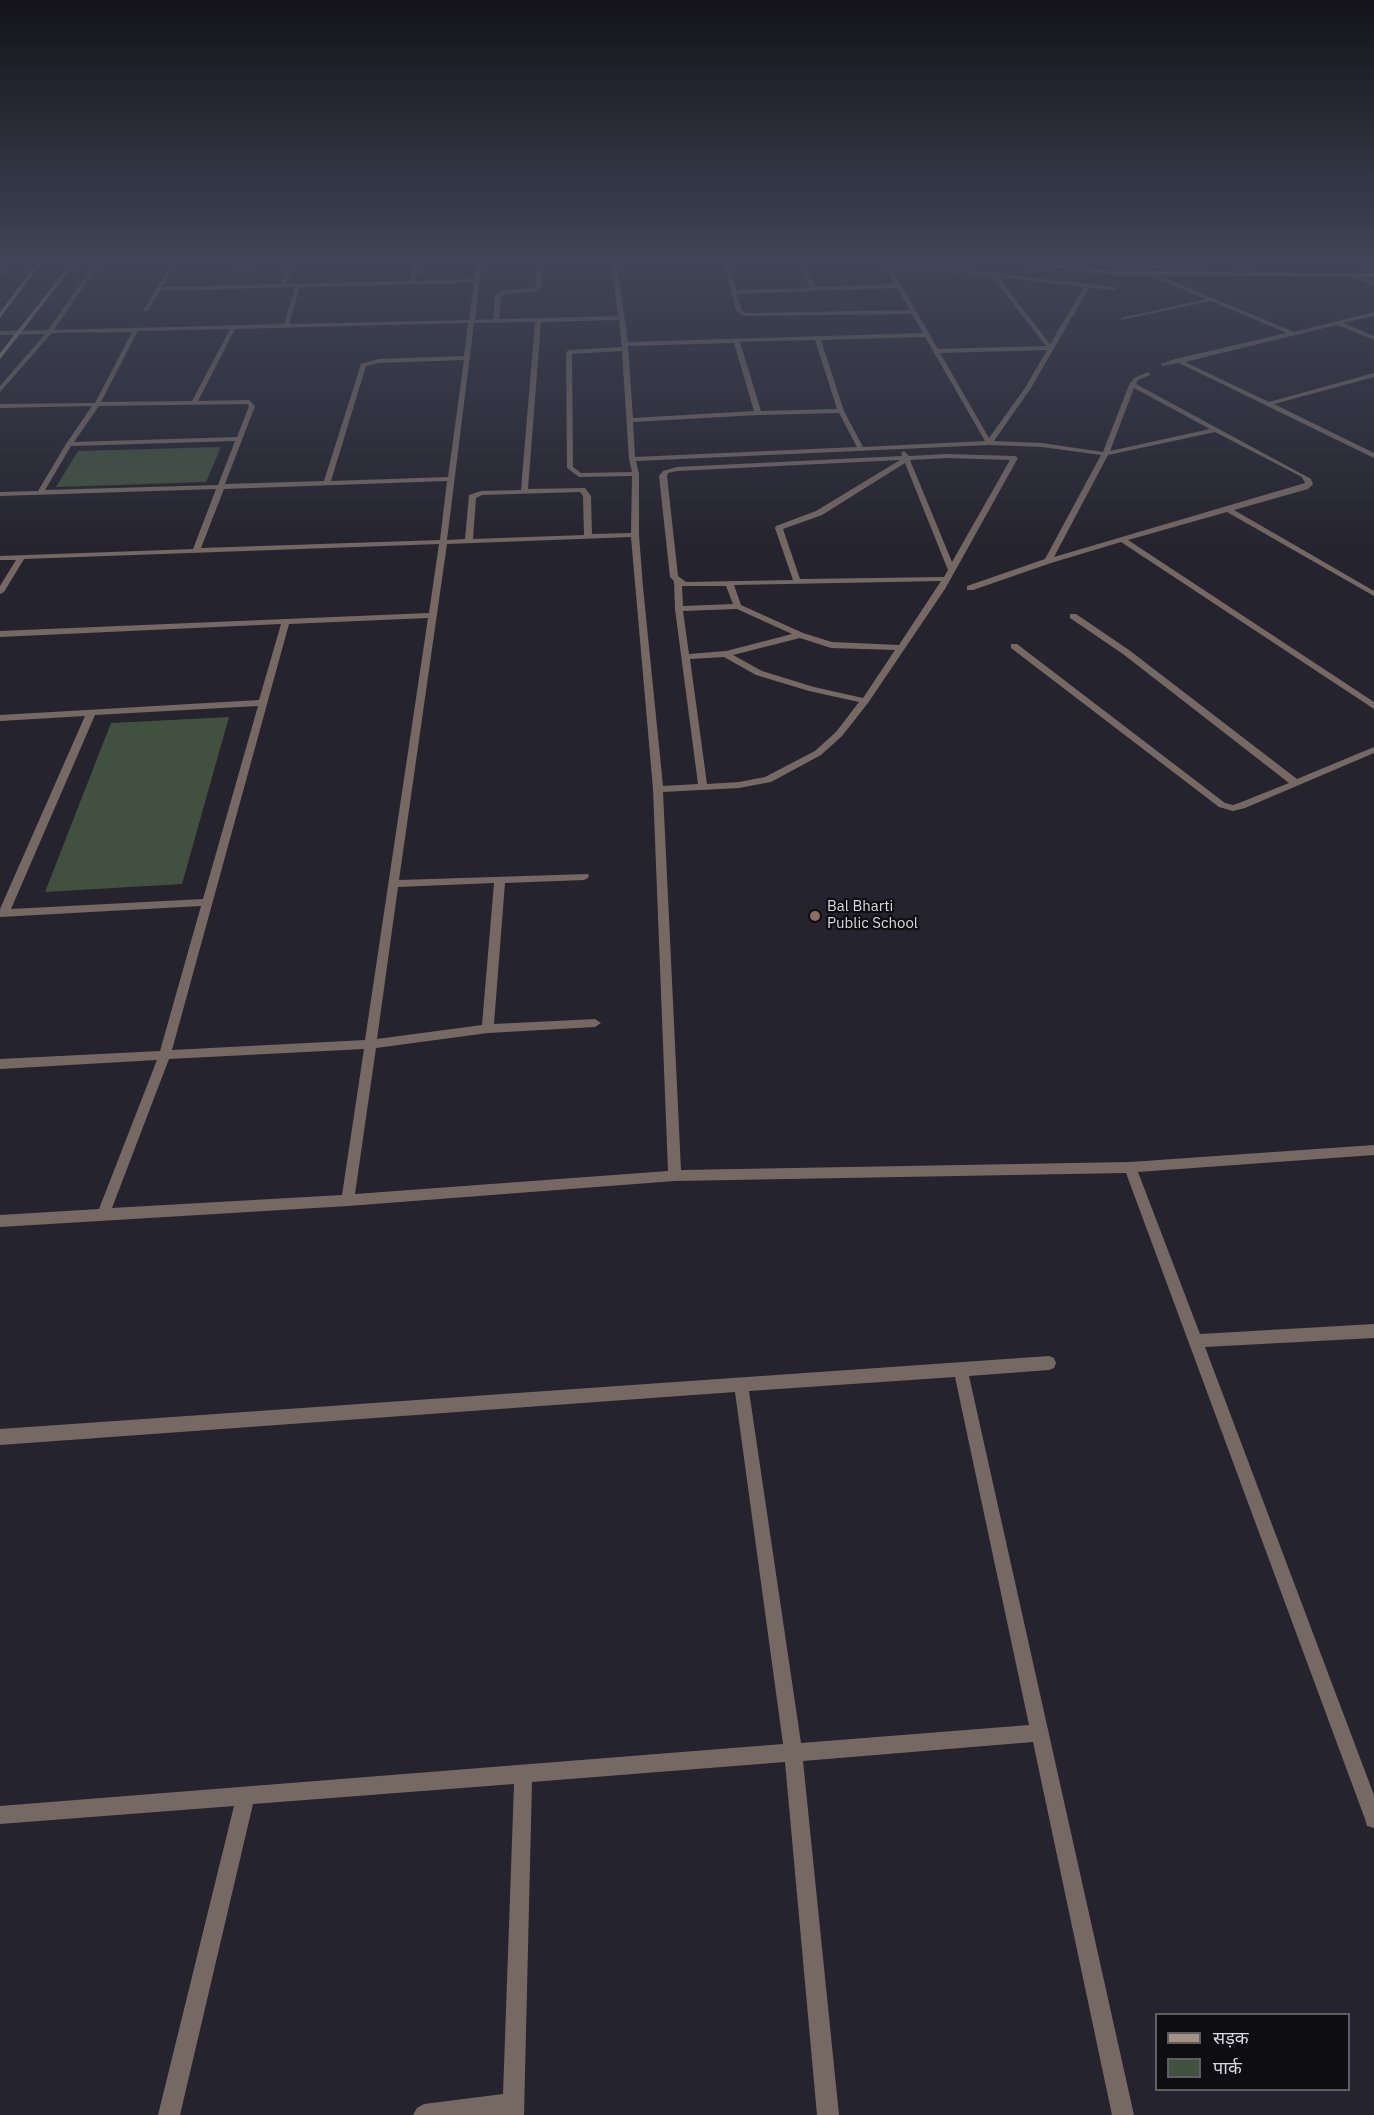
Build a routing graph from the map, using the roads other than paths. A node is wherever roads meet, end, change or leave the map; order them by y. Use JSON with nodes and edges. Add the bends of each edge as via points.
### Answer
{"nodes":[{"id":1,"x":24,"y":363,"type":"edge"},
{"id":2,"x":119,"y":363,"type":"edge"},
{"id":3,"x":215,"y":363,"type":"edge"},
{"id":4,"x":372,"y":363,"type":"edge"},
{"id":5,"x":467,"y":363,"type":"edge"},
{"id":6,"x":535,"y":363,"type":"edge"},
{"id":7,"x":569,"y":363,"type":"edge"},
{"id":8,"x":626,"y":363,"type":"edge"},
{"id":9,"x":743,"y":363,"type":"edge"},
{"id":10,"x":826,"y":363,"type":"edge"},
{"id":11,"x":943,"y":363,"type":"edge"},
{"id":12,"x":1042,"y":363,"type":"edge"},
{"id":13,"x":1170,"y":363,"type":"edge"},
{"id":14,"x":1184,"y":363,"type":"edge"},
{"id":15,"x":1163,"y":365,"type":"dead end"},
{"id":16,"x":1148,"y":374,"type":"dead end"},
{"id":17,"x":1374,"y":375,"type":"edge"},
{"id":18,"x":1132,"y":385,"type":"junction"},
{"id":19,"x":0,"y":390,"type":"edge"},
{"id":20,"x":195,"y":401,"type":"junction"},
{"id":21,"x":97,"y":404,"type":"junction"},
{"id":22,"x":1268,"y":404,"type":"junction"},
{"id":23,"x":0,"y":406,"type":"edge"},
{"id":24,"x":841,"y":411,"type":"junction"},
{"id":25,"x":758,"y":413,"type":"junction"},
{"id":26,"x":631,"y":420,"type":"junction"},
{"id":27,"x":1214,"y":430,"type":"junction"},
{"id":28,"x":238,"y":440,"type":"junction"},
{"id":29,"x":989,"y":443,"type":"junction"},
{"id":30,"x":69,"y":444,"type":"junction"},
{"id":31,"x":1374,"y":446,"type":"edge"},
{"id":32,"x":902,"y":447,"type":"junction"},
{"id":33,"x":861,"y":449,"type":"junction"},
{"id":34,"x":1361,"y":450,"type":"junction"},
{"id":35,"x":1106,"y":454,"type":"junction"},
{"id":36,"x":1374,"y":456,"type":"edge"},
{"id":37,"x":632,"y":459,"type":"junction"},
{"id":38,"x":906,"y":460,"type":"junction"},
{"id":39,"x":636,"y":474,"type":"junction"},
{"id":40,"x":451,"y":479,"type":"junction"},
{"id":41,"x":327,"y":484,"type":"junction"},
{"id":42,"x":219,"y":488,"type":"junction"},
{"id":43,"x":524,"y":491,"type":"junction"},
{"id":44,"x":40,"y":493,"type":"junction"},
{"id":45,"x":0,"y":494,"type":"edge"},
{"id":46,"x":1228,"y":508,"type":"junction"},
{"id":47,"x":635,"y":535,"type":"junction"},
{"id":48,"x":588,"y":537,"type":"junction"},
{"id":49,"x":1122,"y":540,"type":"junction"},
{"id":50,"x":469,"y":542,"type":"junction"},
{"id":51,"x":443,"y":543,"type":"junction"},
{"id":52,"x":196,"y":551,"type":"junction"},
{"id":53,"x":0,"y":558,"type":"edge"},
{"id":54,"x":21,"y":558,"type":"junction"},
{"id":55,"x":1048,"y":561,"type":"junction"},
{"id":56,"x":951,"y":569,"type":"junction"},
{"id":57,"x":945,"y":579,"type":"junction"},
{"id":58,"x":678,"y":581,"type":"junction"},
{"id":59,"x":797,"y":581,"type":"junction"},
{"id":60,"x":729,"y":584,"type":"junction"},
{"id":61,"x":970,"y":588,"type":"dead end"},
{"id":62,"x":0,"y":592,"type":"edge"},
{"id":63,"x":1374,"y":594,"type":"edge"},
{"id":64,"x":738,"y":606,"type":"junction"},
{"id":65,"x":679,"y":609,"type":"junction"},
{"id":66,"x":431,"y":615,"type":"junction"},
{"id":67,"x":1073,"y":616,"type":"dead end"},
{"id":68,"x":286,"y":621,"type":"junction"},
{"id":69,"x":0,"y":634,"type":"edge"},
{"id":70,"x":800,"y":635,"type":"junction"},
{"id":71,"x":1014,"y":645,"type":"dead end"},
{"id":72,"x":900,"y":648,"type":"junction"},
{"id":73,"x":726,"y":654,"type":"junction"},
{"id":74,"x":685,"y":657,"type":"junction"},
{"id":75,"x":865,"y":701,"type":"junction"},
{"id":76,"x":262,"y":703,"type":"junction"},
{"id":77,"x":1374,"y":706,"type":"edge"},
{"id":78,"x":91,"y":713,"type":"junction"},
{"id":79,"x":0,"y":718,"type":"edge"},
{"id":80,"x":1374,"y":750,"type":"edge"},
{"id":81,"x":1297,"y":784,"type":"junction"},
{"id":82,"x":703,"y":788,"type":"junction"},
{"id":83,"x":658,"y":789,"type":"junction"},
{"id":84,"x":584,"y":876,"type":"dead end"},
{"id":85,"x":500,"y":880,"type":"junction"},
{"id":86,"x":393,"y":884,"type":"junction"},
{"id":87,"x":207,"y":902,"type":"junction"},
{"id":88,"x":2,"y":913,"type":"edge"},
{"id":89,"x":595,"y":1023,"type":"dead end"},
{"id":90,"x":488,"y":1029,"type":"junction"},
{"id":91,"x":370,"y":1044,"type":"junction"},
{"id":92,"x":165,"y":1055,"type":"junction"},
{"id":93,"x":0,"y":1064,"type":"edge"},
{"id":94,"x":1374,"y":1150,"type":"edge"},
{"id":95,"x":1130,"y":1167,"type":"junction"},
{"id":96,"x":675,"y":1176,"type":"junction"},
{"id":97,"x":348,"y":1200,"type":"junction"},
{"id":98,"x":103,"y":1215,"type":"junction"},
{"id":99,"x":0,"y":1221,"type":"edge"},
{"id":100,"x":1374,"y":1331,"type":"edge"},
{"id":101,"x":1197,"y":1341,"type":"junction"},
{"id":102,"x":1049,"y":1363,"type":"dead end"},
{"id":103,"x":960,"y":1368,"type":"junction"},
{"id":104,"x":741,"y":1384,"type":"junction"},
{"id":105,"x":0,"y":1437,"type":"edge"},
{"id":106,"x":1039,"y":1733,"type":"junction"},
{"id":107,"x":793,"y":1753,"type":"junction"},
{"id":108,"x":523,"y":1774,"type":"junction"},
{"id":109,"x":246,"y":1795,"type":"junction"},
{"id":110,"x":0,"y":1815,"type":"edge"},
{"id":111,"x":1374,"y":1819,"type":"edge"},
{"id":112,"x":513,"y":2109,"type":"edge"},
{"id":113,"x":169,"y":2115,"type":"edge"},
{"id":114,"x":424,"y":2115,"type":"edge"},
{"id":115,"x":828,"y":2115,"type":"edge"},
{"id":116,"x":1123,"y":2115,"type":"edge"}],
"edges":[{"from":1,"to":19,"type":"street"},
{"from":2,"to":21,"type":"street"},
{"from":3,"to":20,"type":"street"},
{"from":4,"to":41,"type":"street","via":[[363,365]]},
{"from":5,"to":40,"type":"street"},
{"from":6,"to":43,"type":"street"},
{"from":7,"to":39,"type":"street","via":[[570,468],[579,475]]},
{"from":8,"to":26,"type":"street"},
{"from":9,"to":25,"type":"street"},
{"from":10,"to":24,"type":"street"},
{"from":11,"to":29,"type":"street"},
{"from":12,"to":29,"type":"street"},
{"from":13,"to":15,"type":"street"},
{"from":14,"to":22,"type":"street"},
{"from":16,"to":18,"type":"street"},
{"from":17,"to":22,"type":"street"},
{"from":18,"to":27,"type":"street"},
{"from":18,"to":35,"type":"street"},
{"from":20,"to":21,"type":"street"},
{"from":20,"to":28,"type":"street","via":[[249,402],[252,406]]},
{"from":21,"to":23,"type":"street"},
{"from":21,"to":30,"type":"street"},
{"from":22,"to":34,"type":"street"},
{"from":24,"to":25,"type":"street"},
{"from":24,"to":33,"type":"street"},
{"from":25,"to":26,"type":"street"},
{"from":26,"to":37,"type":"street"},
{"from":27,"to":35,"type":"street"},
{"from":27,"to":46,"type":"street","via":[[1309,480],[1305,487]]},
{"from":28,"to":30,"type":"street"},
{"from":28,"to":42,"type":"street"},
{"from":29,"to":32,"type":"street"},
{"from":29,"to":35,"type":"street","via":[[1042,444]]},
{"from":30,"to":44,"type":"street"},
{"from":31,"to":34,"type":"street"},
{"from":32,"to":33,"type":"street"},
{"from":32,"to":38,"type":"street"},
{"from":33,"to":37,"type":"street"},
{"from":34,"to":36,"type":"street"},
{"from":35,"to":55,"type":"street"},
{"from":37,"to":39,"type":"street"},
{"from":38,"to":56,"type":"street"},
{"from":38,"to":56,"type":"street","via":[[947,456],[1015,458]]},
{"from":38,"to":58,"type":"street","via":[[665,472],[674,577]]},
{"from":38,"to":59,"type":"street","via":[[819,513],[779,528]]},
{"from":39,"to":47,"type":"street"},
{"from":40,"to":41,"type":"street"},
{"from":40,"to":51,"type":"street"},
{"from":41,"to":42,"type":"street"},
{"from":42,"to":44,"type":"street"},
{"from":42,"to":52,"type":"street"},
{"from":43,"to":48,"type":"street","via":[[586,492]]},
{"from":43,"to":50,"type":"street","via":[[472,497]]},
{"from":44,"to":45,"type":"street"},
{"from":46,"to":49,"type":"street"},
{"from":46,"to":63,"type":"street"},
{"from":47,"to":48,"type":"street"},
{"from":47,"to":83,"type":"street"},
{"from":48,"to":50,"type":"street"},
{"from":49,"to":55,"type":"street"},
{"from":49,"to":77,"type":"street"},
{"from":50,"to":51,"type":"street"},
{"from":51,"to":52,"type":"street"},
{"from":51,"to":66,"type":"street"},
{"from":52,"to":54,"type":"street"},
{"from":53,"to":54,"type":"street"},
{"from":54,"to":62,"type":"street"},
{"from":55,"to":61,"type":"street"},
{"from":56,"to":57,"type":"street"},
{"from":57,"to":59,"type":"street"},
{"from":57,"to":72,"type":"street"},
{"from":58,"to":60,"type":"street","via":[[694,585]]},
{"from":58,"to":65,"type":"street"},
{"from":59,"to":60,"type":"street"},
{"from":60,"to":64,"type":"street"},
{"from":64,"to":65,"type":"street"},
{"from":64,"to":70,"type":"street"},
{"from":65,"to":74,"type":"street"},
{"from":66,"to":68,"type":"street"},
{"from":66,"to":86,"type":"street"},
{"from":67,"to":81,"type":"street"},
{"from":68,"to":69,"type":"street"},
{"from":68,"to":76,"type":"street"},
{"from":70,"to":72,"type":"street","via":[[831,645]]},
{"from":70,"to":73,"type":"street"},
{"from":71,"to":81,"type":"street","via":[[1222,805],[1242,806]]},
{"from":72,"to":75,"type":"street"},
{"from":73,"to":74,"type":"street"},
{"from":73,"to":75,"type":"street","via":[[759,673]]},
{"from":74,"to":82,"type":"street"},
{"from":75,"to":82,"type":"street","via":[[839,734],[792,769],[768,780]]},
{"from":76,"to":78,"type":"street"},
{"from":76,"to":87,"type":"street"},
{"from":78,"to":79,"type":"street"},
{"from":78,"to":88,"type":"street"},
{"from":80,"to":81,"type":"street"},
{"from":82,"to":83,"type":"street"},
{"from":83,"to":96,"type":"street"},
{"from":84,"to":85,"type":"street"},
{"from":85,"to":86,"type":"street"},
{"from":85,"to":90,"type":"street"},
{"from":86,"to":91,"type":"street"},
{"from":87,"to":88,"type":"street"},
{"from":87,"to":92,"type":"street"},
{"from":89,"to":90,"type":"street"},
{"from":90,"to":91,"type":"street"},
{"from":91,"to":92,"type":"street"},
{"from":91,"to":97,"type":"street"},
{"from":92,"to":93,"type":"street"},
{"from":92,"to":98,"type":"street"},
{"from":94,"to":95,"type":"street"},
{"from":95,"to":96,"type":"street"},
{"from":95,"to":101,"type":"street"},
{"from":96,"to":97,"type":"street"},
{"from":97,"to":98,"type":"street"},
{"from":98,"to":99,"type":"street"},
{"from":100,"to":101,"type":"street"},
{"from":101,"to":111,"type":"street"},
{"from":102,"to":103,"type":"street"},
{"from":103,"to":104,"type":"street"},
{"from":103,"to":106,"type":"street"},
{"from":104,"to":105,"type":"street"},
{"from":104,"to":107,"type":"street"},
{"from":106,"to":107,"type":"street"},
{"from":106,"to":116,"type":"street"},
{"from":107,"to":108,"type":"street"},
{"from":107,"to":115,"type":"street"},
{"from":108,"to":109,"type":"street"},
{"from":108,"to":112,"type":"street"},
{"from":109,"to":110,"type":"street"},
{"from":109,"to":113,"type":"street"},
{"from":112,"to":114,"type":"street"}]}
